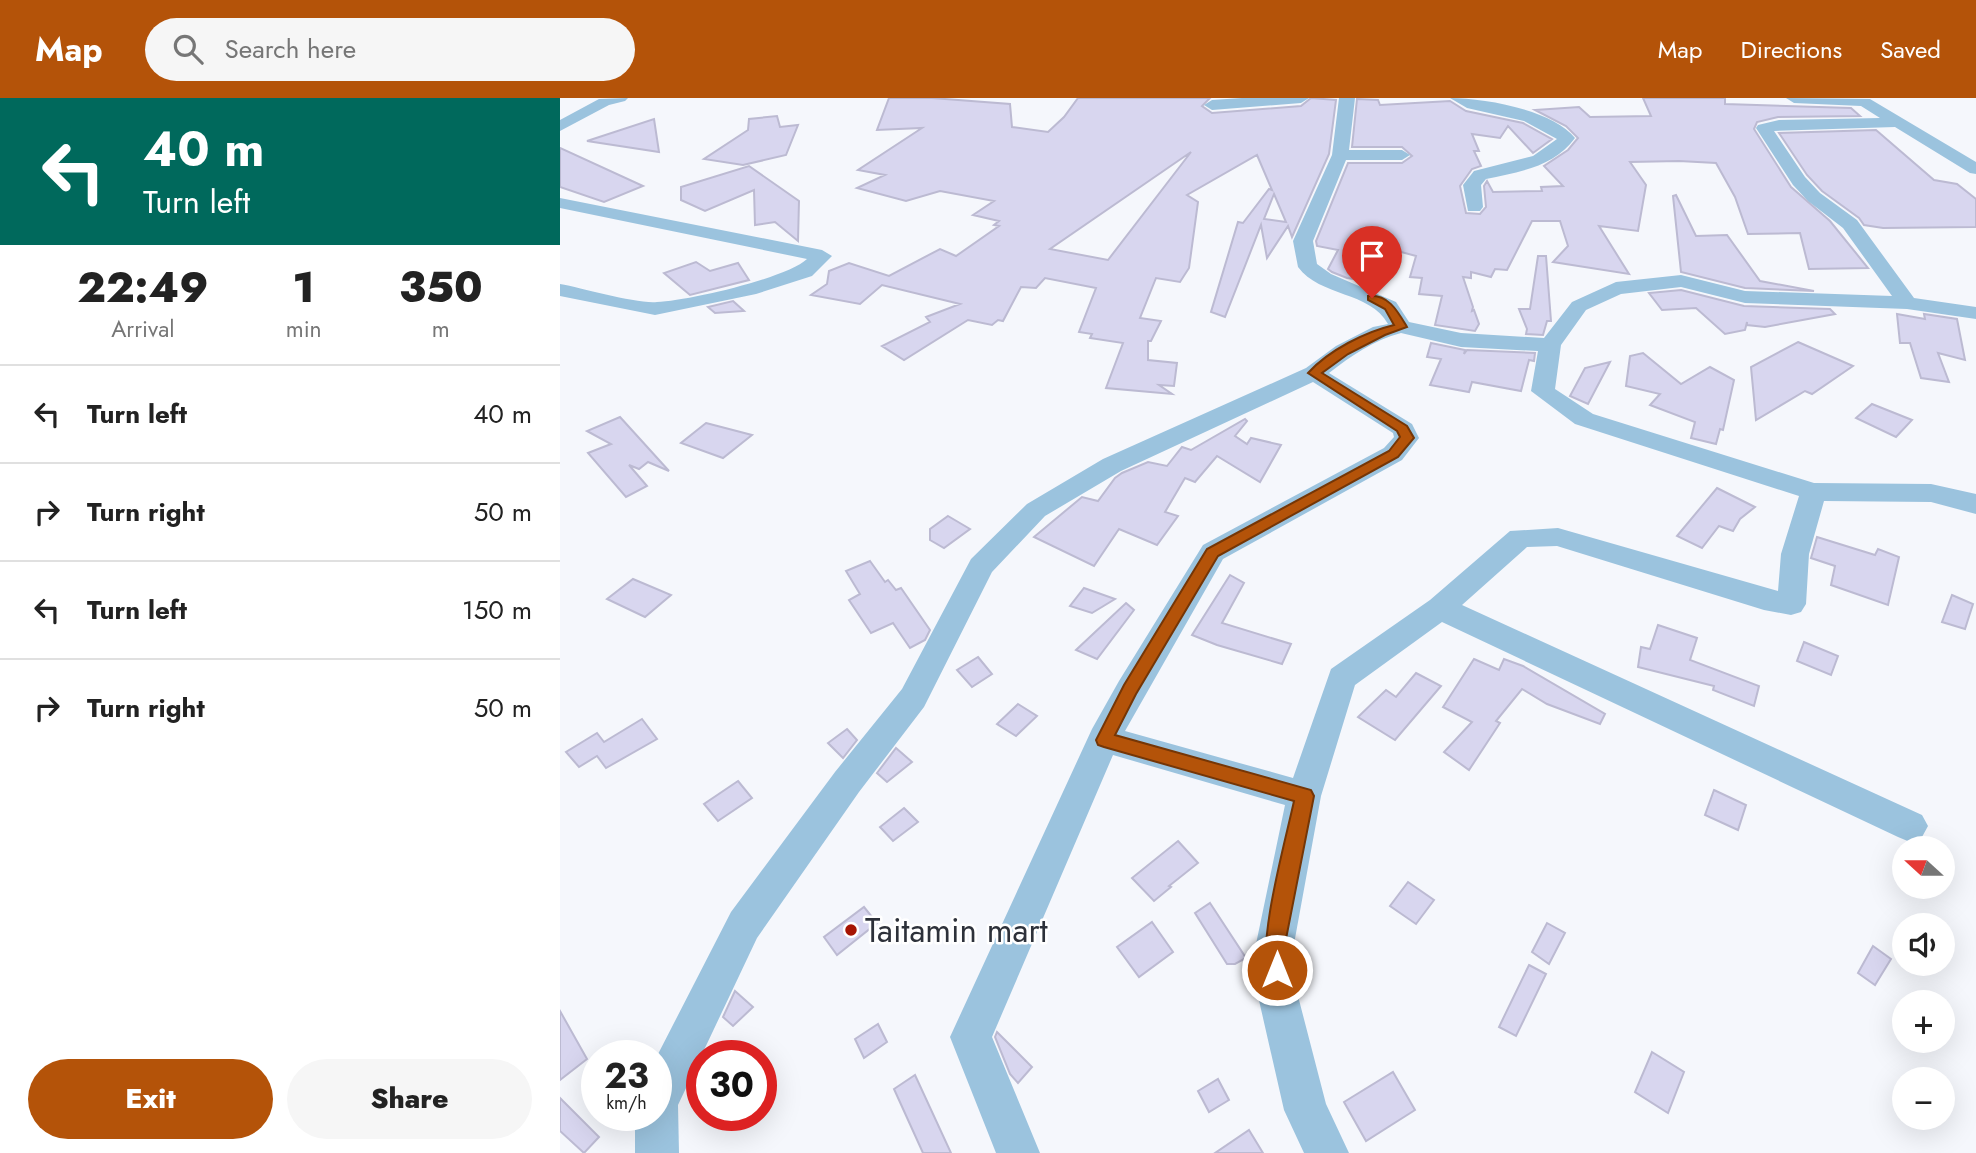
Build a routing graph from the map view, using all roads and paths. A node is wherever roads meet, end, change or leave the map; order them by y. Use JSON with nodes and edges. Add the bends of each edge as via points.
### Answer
{"nodes":[{"id":1,"x":620,"y":98,"type":"edge"},
{"id":2,"x":1301,"y":98,"type":"edge"},
{"id":3,"x":1347,"y":98,"type":"edge"},
{"id":4,"x":1458,"y":98,"type":"edge"},
{"id":5,"x":1794,"y":98,"type":"edge"},
{"id":6,"x":1212,"y":105,"type":"dead end"},
{"id":7,"x":1898,"y":122,"type":"junction"},
{"id":8,"x":560,"y":126,"type":"edge"},
{"id":9,"x":1340,"y":155,"type":"junction"},
{"id":10,"x":1402,"y":155,"type":"dead end"},
{"id":11,"x":1976,"y":169,"type":"edge"},
{"id":12,"x":560,"y":204,"type":"edge"},
{"id":13,"x":1474,"y":207,"type":"dead end"},
{"id":14,"x":560,"y":290,"type":"edge"},
{"id":15,"x":1907,"y":303,"type":"junction"},
{"id":16,"x":1976,"y":313,"type":"edge"},
{"id":17,"x":1401,"y":327,"type":"junction"},
{"id":18,"x":1550,"y":345,"type":"junction"},
{"id":19,"x":1314,"y":373,"type":"junction"},
{"id":20,"x":1813,"y":492,"type":"junction"},
{"id":21,"x":1974,"y":498,"type":"edge"},
{"id":22,"x":1440,"y":608,"type":"junction"},
{"id":23,"x":1104,"y":740,"type":"junction"},
{"id":24,"x":1304,"y":796,"type":"junction"},
{"id":25,"x":1910,"y":826,"type":"dead end"},
{"id":26,"x":657,"y":1153,"type":"edge"},
{"id":27,"x":1018,"y":1153,"type":"edge"},
{"id":28,"x":1327,"y":1153,"type":"edge"}],
"edges":[{"from":1,"to":8,"type":"street"},
{"from":2,"to":6,"type":"street"},
{"from":3,"to":9,"type":"street"},
{"from":4,"to":13,"type":"street","via":[[1476,107],[1517,113],[1567,138],[1558,150],[1523,166],[1480,175],[1472,185]]},
{"from":5,"to":7,"type":"street","via":[[1865,102]]},
{"from":7,"to":11,"type":"street"},
{"from":7,"to":15,"type":"street","via":[[1764,128],[1799,181],[1850,224]]},
{"from":9,"to":10,"type":"street"},
{"from":9,"to":17,"type":"street","via":[[1303,241],[1308,267],[1389,306]]},
{"from":12,"to":14,"type":"street","via":[[822,256],[805,272],[760,287],[655,309]]},
{"from":15,"to":16,"type":"street"},
{"from":15,"to":18,"type":"street","via":[[1745,297],[1681,281],[1616,288],[1579,306]]},
{"from":17,"to":18,"type":"street","via":[[1461,340]]},
{"from":17,"to":19,"type":"street","via":[[1344,351]]},
{"from":18,"to":20,"type":"street","via":[[1543,391],[1584,419]]},
{"from":19,"to":23,"type":"street","via":[[1403,429],[1407,438],[1394,454],[1213,552]]},
{"from":19,"to":26,"type":"street","via":[[1112,465],[1036,510],[989,556],[913,698],[744,925],[656,1103]]},
{"from":20,"to":21,"type":"street"},
{"from":20,"to":22,"type":"street","via":[[1795,554],[1791,604],[1558,537],[1520,538]]},
{"from":22,"to":24,"type":"street","via":[[1342,678]]},
{"from":22,"to":25,"type":"street"},
{"from":23,"to":24,"type":"street"},
{"from":23,"to":27,"type":"street","via":[[971,1037]]},
{"from":24,"to":28,"type":"street","via":[[1275,944],[1279,996],[1306,1110]]}]}
